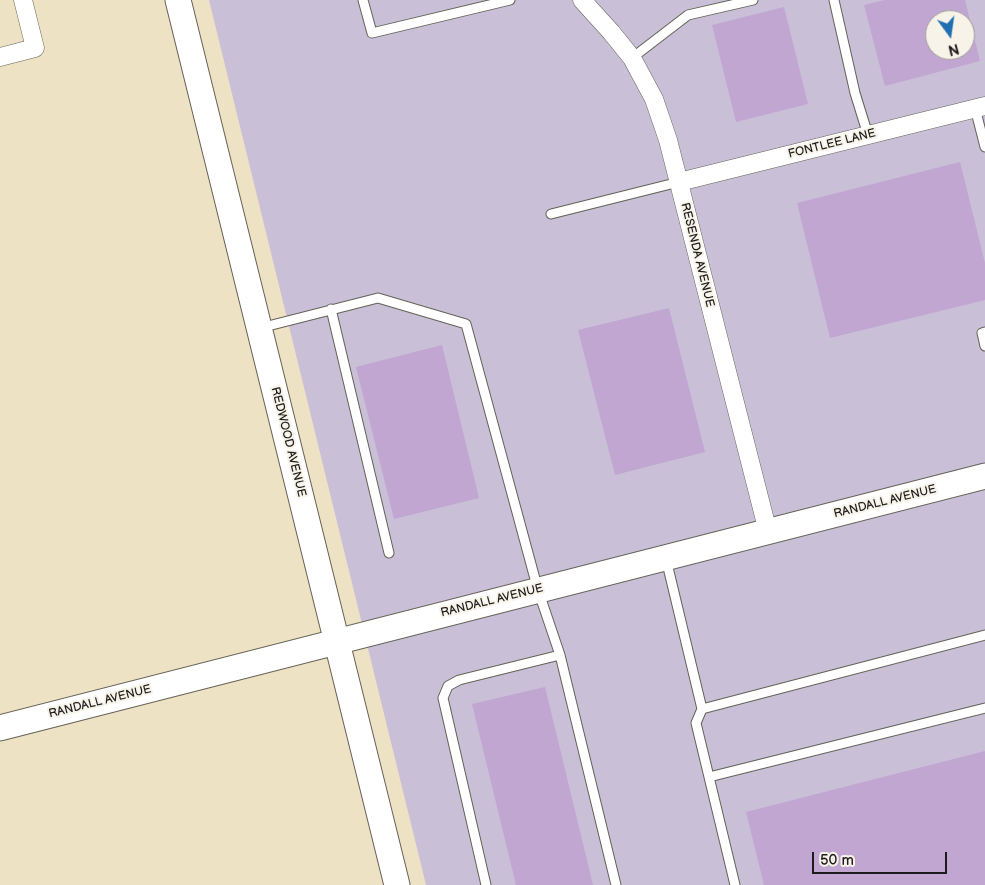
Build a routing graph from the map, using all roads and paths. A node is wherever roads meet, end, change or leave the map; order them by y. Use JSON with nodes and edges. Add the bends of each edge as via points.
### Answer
{"nodes":[{"id":1,"x":23,"y":0,"type":"edge"},
{"id":2,"x":178,"y":0,"type":"edge"},
{"id":3,"x":363,"y":0,"type":"edge"},
{"id":4,"x":510,"y":0,"type":"edge"},
{"id":5,"x":582,"y":0,"type":"edge"},
{"id":6,"x":753,"y":0,"type":"edge"},
{"id":7,"x":834,"y":0,"type":"edge"},
{"id":8,"x":0,"y":57,"type":"edge"},
{"id":9,"x":632,"y":58,"type":"junction"},
{"id":10,"x":980,"y":107,"type":"edge"},
{"id":11,"x":868,"y":135,"type":"junction"},
{"id":12,"x":985,"y":147,"type":"edge"},
{"id":13,"x":679,"y":182,"type":"junction"},
{"id":14,"x":551,"y":214,"type":"dead end"},
{"id":15,"x":332,"y":309,"type":"junction"},
{"id":16,"x":260,"y":328,"type":"junction"},
{"id":17,"x":985,"y":332,"type":"edge"},
{"id":18,"x":985,"y":346,"type":"edge"},
{"id":19,"x":985,"y":476,"type":"edge"},
{"id":20,"x":768,"y":532,"type":"junction"},
{"id":21,"x":389,"y":553,"type":"dead end"},
{"id":22,"x":666,"y":559,"type":"junction"},
{"id":23,"x":538,"y":590,"type":"junction"},
{"id":24,"x":985,"y":636,"type":"edge"},
{"id":25,"x":337,"y":641,"type":"junction"},
{"id":26,"x":560,"y":655,"type":"junction"},
{"id":27,"x":702,"y":708,"type":"junction"},
{"id":28,"x":985,"y":708,"type":"edge"},
{"id":29,"x":0,"y":728,"type":"edge"},
{"id":30,"x":709,"y":777,"type":"junction"},
{"id":31,"x":398,"y":885,"type":"edge"},
{"id":32,"x":486,"y":885,"type":"edge"},
{"id":33,"x":616,"y":885,"type":"edge"},
{"id":34,"x":734,"y":885,"type":"edge"}],
"edges":[{"from":1,"to":8,"type":"street","via":[[35,48]]},
{"from":2,"to":16,"type":"street","name":"REDWOOD AVENUE"},
{"from":3,"to":4,"type":"lane","via":[[372,32]]},
{"from":5,"to":9,"type":"street","name":"RESENDA AVENUE"},
{"from":6,"to":9,"type":"lane","via":[[688,15]]},
{"from":7,"to":11,"type":"lane"},
{"from":9,"to":13,"type":"street","name":"RESENDA AVENUE","via":[[654,99]]},
{"from":10,"to":11,"type":"street","name":"FONTLEE LANE"},
{"from":10,"to":12,"type":"lane"},
{"from":11,"to":13,"type":"street","name":"FONTLEE LANE"},
{"from":13,"to":14,"type":"lane"},
{"from":13,"to":20,"type":"street","name":"RESENDA AVENUE"},
{"from":15,"to":16,"type":"lane"},
{"from":15,"to":21,"type":"lane"},
{"from":15,"to":23,"type":"lane","via":[[378,298],[466,324]]},
{"from":16,"to":25,"type":"street","name":"REDWOOD AVENUE"},
{"from":17,"to":18,"type":"lane","via":[[982,333]]},
{"from":19,"to":20,"type":"street","name":"RANDALL AVENUE"},
{"from":20,"to":22,"type":"street","name":"RANDALL AVENUE"},
{"from":22,"to":23,"type":"street","name":"RANDALL AVENUE"},
{"from":22,"to":27,"type":"lane"},
{"from":23,"to":25,"type":"street","name":"RANDALL AVENUE"},
{"from":23,"to":26,"type":"lane"},
{"from":24,"to":27,"type":"lane"},
{"from":25,"to":29,"type":"street","name":"RANDALL AVENUE"},
{"from":25,"to":31,"type":"street","name":"REDWOOD AVENUE"},
{"from":26,"to":32,"type":"lane","via":[[459,680],[448,686],[442,698]]},
{"from":26,"to":33,"type":"lane"},
{"from":27,"to":30,"type":"lane","via":[[696,723]]},
{"from":28,"to":30,"type":"lane"},
{"from":30,"to":34,"type":"lane"}]}
